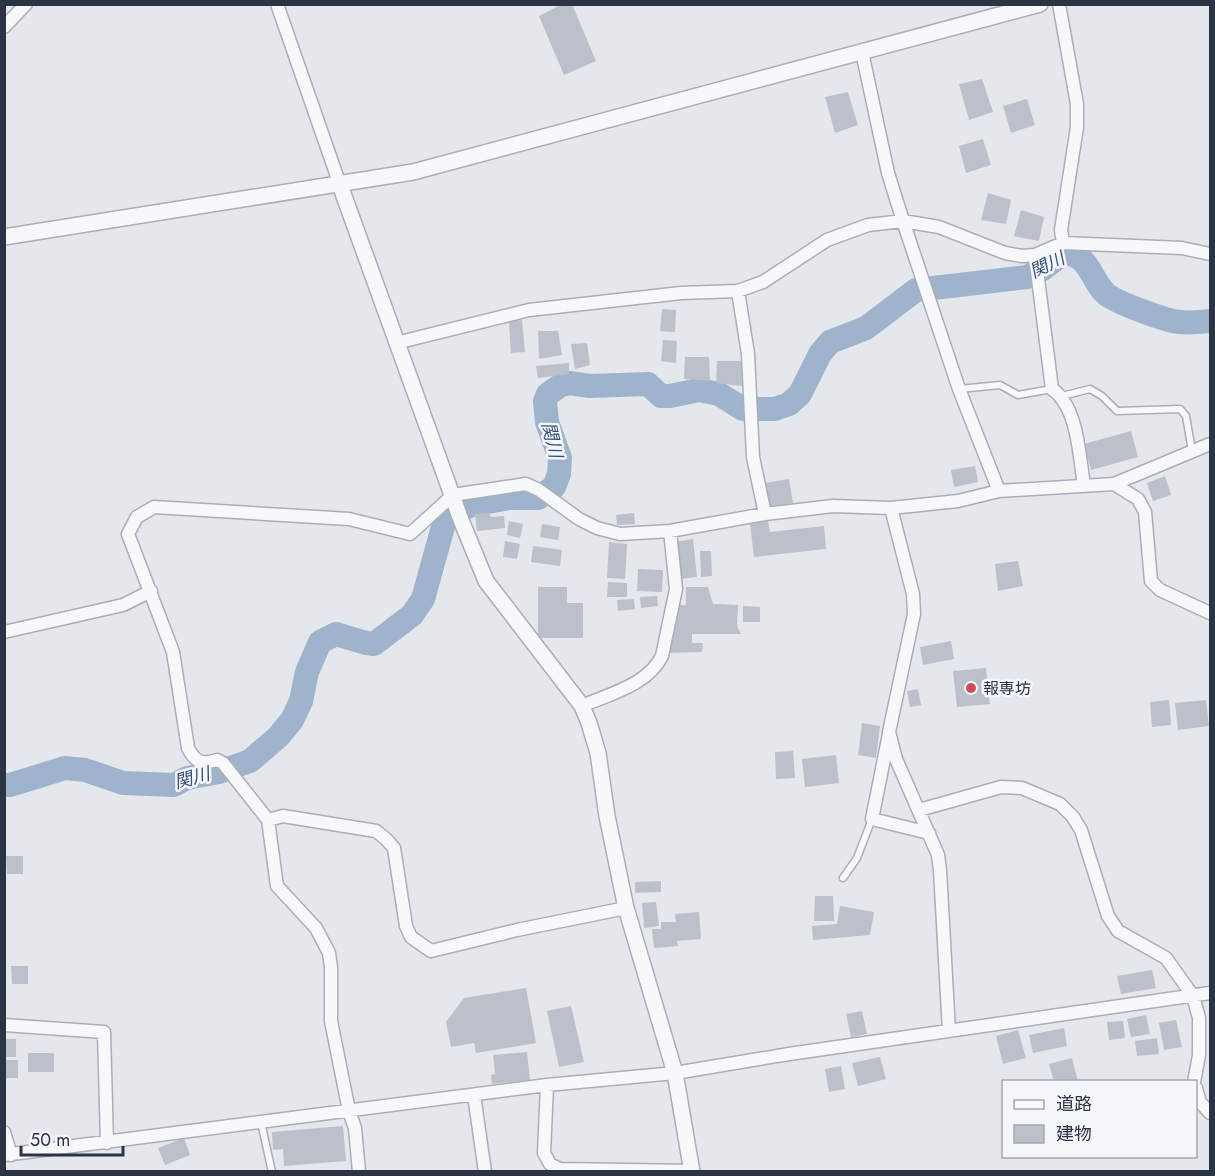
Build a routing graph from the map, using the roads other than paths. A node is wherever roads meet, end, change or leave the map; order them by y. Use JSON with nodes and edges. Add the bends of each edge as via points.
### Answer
{"nodes":[{"id":1,"x":26,"y":4,"type":"edge"},
{"id":2,"x":277,"y":4,"type":"edge"},
{"id":3,"x":1040,"y":4,"type":"edge"},
{"id":4,"x":1059,"y":4,"type":"edge"},
{"id":5,"x":4,"y":27,"type":"edge"},
{"id":6,"x":862,"y":52,"type":"junction"},
{"id":7,"x":339,"y":185,"type":"junction"},
{"id":8,"x":903,"y":221,"type":"junction"},
{"id":9,"x":4,"y":237,"type":"edge"},
{"id":10,"x":1063,"y":243,"type":"junction"},
{"id":11,"x":1210,"y":254,"type":"edge"},
{"id":12,"x":1036,"y":261,"type":"junction"},
{"id":13,"x":738,"y":291,"type":"junction"},
{"id":14,"x":396,"y":343,"type":"junction"},
{"id":15,"x":959,"y":388,"type":"junction"},
{"id":16,"x":1057,"y":393,"type":"junction"},
{"id":17,"x":1210,"y":444,"type":"edge"},
{"id":18,"x":1192,"y":451,"type":"junction"},
{"id":19,"x":1114,"y":484,"type":"junction"},
{"id":20,"x":1084,"y":485,"type":"junction"},
{"id":21,"x":999,"y":491,"type":"junction"},
{"id":22,"x":454,"y":500,"type":"junction"},
{"id":23,"x":891,"y":508,"type":"junction"},
{"id":24,"x":765,"y":514,"type":"junction"},
{"id":25,"x":670,"y":531,"type":"junction"},
{"id":26,"x":151,"y":591,"type":"junction"},
{"id":27,"x":1210,"y":613,"type":"edge"},
{"id":28,"x":4,"y":632,"type":"edge"},
{"id":29,"x":582,"y":706,"type":"junction"},
{"id":30,"x":889,"y":732,"type":"junction"},
{"id":31,"x":919,"y":810,"type":"junction"},
{"id":32,"x":872,"y":819,"type":"junction"},
{"id":33,"x":268,"y":820,"type":"junction"},
{"id":34,"x":929,"y":833,"type":"junction"},
{"id":35,"x":843,"y":878,"type":"dead end"},
{"id":36,"x":626,"y":908,"type":"junction"},
{"id":37,"x":1210,"y":993,"type":"edge"},
{"id":38,"x":1193,"y":996,"type":"junction"},
{"id":39,"x":4,"y":1025,"type":"edge"},
{"id":40,"x":949,"y":1030,"type":"junction"},
{"id":41,"x":675,"y":1073,"type":"junction"},
{"id":42,"x":1194,"y":1080,"type":"edge"},
{"id":43,"x":546,"y":1085,"type":"junction"},
{"id":44,"x":1197,"y":1092,"type":"edge"},
{"id":45,"x":474,"y":1095,"type":"junction"},
{"id":46,"x":349,"y":1111,"type":"junction"},
{"id":47,"x":1210,"y":1113,"type":"edge"},
{"id":48,"x":261,"y":1122,"type":"junction"},
{"id":49,"x":4,"y":1132,"type":"edge"},
{"id":50,"x":107,"y":1143,"type":"junction"},
{"id":51,"x":8,"y":1155,"type":"edge"},
{"id":52,"x":691,"y":1171,"type":"edge"},
{"id":53,"x":272,"y":1172,"type":"edge"},
{"id":54,"x":359,"y":1172,"type":"edge"},
{"id":55,"x":485,"y":1172,"type":"edge"}],
"edges":[{"from":1,"to":5,"type":"street"},
{"from":2,"to":7,"type":"street"},
{"from":3,"to":6,"type":"street"},
{"from":4,"to":10,"type":"street","via":[[1077,104],[1061,230]]},
{"from":6,"to":7,"type":"street","via":[[482,155]]},
{"from":6,"to":8,"type":"street","via":[[888,173]]},
{"from":7,"to":9,"type":"street"},
{"from":7,"to":14,"type":"street"},
{"from":8,"to":12,"type":"street","via":[[939,227]]},
{"from":8,"to":13,"type":"street","via":[[868,225],[827,240],[763,282]]},
{"from":8,"to":15,"type":"street"},
{"from":10,"to":11,"type":"street","via":[[1182,248]]},
{"from":10,"to":12,"type":"street"},
{"from":12,"to":16,"type":"street"},
{"from":13,"to":14,"type":"street","via":[[681,292],[529,310]]},
{"from":13,"to":24,"type":"street","via":[[748,354],[753,457]]},
{"from":14,"to":22,"type":"street"},
{"from":15,"to":16,"type":"lane","via":[[1000,385],[1018,394]]},
{"from":15,"to":21,"type":"street"},
{"from":16,"to":18,"type":"lane","via":[[1090,389],[1117,411],[1180,409],[1186,416]]},
{"from":16,"to":20,"type":"street","via":[[1071,412]]},
{"from":17,"to":18,"type":"street"},
{"from":18,"to":19,"type":"street"},
{"from":19,"to":20,"type":"street"},
{"from":19,"to":27,"type":"street","via":[[1138,499],[1145,512],[1151,581],[1160,590]]},
{"from":20,"to":21,"type":"street"},
{"from":21,"to":23,"type":"street","via":[[958,501]]},
{"from":22,"to":25,"type":"street","via":[[526,484],[597,528],[620,534]]},
{"from":22,"to":26,"type":"street","via":[[410,534],[349,519],[154,507],[137,518],[128,534]]},
{"from":22,"to":29,"type":"street","via":[[486,581]]},
{"from":23,"to":24,"type":"street","via":[[833,506]]},
{"from":23,"to":30,"type":"street","via":[[914,614]]},
{"from":24,"to":25,"type":"street"},
{"from":25,"to":29,"type":"street","via":[[676,590],[659,663],[648,676]]},
{"from":26,"to":28,"type":"street","via":[[123,605]]},
{"from":26,"to":33,"type":"street","via":[[173,652],[188,748],[200,762],[223,763]]},
{"from":29,"to":36,"type":"street","via":[[598,753]]},
{"from":30,"to":31,"type":"street","via":[[896,759]]},
{"from":30,"to":32,"type":"street"},
{"from":31,"to":34,"type":"street"},
{"from":31,"to":38,"type":"street","via":[[1001,787],[1022,788],[1060,804],[1081,830],[1108,916],[1118,931],[1166,958]]},
{"from":32,"to":34,"type":"street"},
{"from":32,"to":35,"type":"lane","via":[[857,858]]},
{"from":33,"to":36,"type":"street","via":[[283,816],[376,831],[394,848],[411,937],[431,951]]},
{"from":33,"to":46,"type":"street","via":[[277,886],[316,928],[329,952],[331,1021]]},
{"from":34,"to":40,"type":"street","via":[[940,870]]},
{"from":36,"to":41,"type":"street"},
{"from":37,"to":38,"type":"street"},
{"from":38,"to":40,"type":"street"},
{"from":38,"to":42,"type":"street","via":[[1199,1018]]},
{"from":39,"to":50,"type":"street","via":[[104,1032]]},
{"from":40,"to":41,"type":"street"},
{"from":41,"to":43,"type":"street"},
{"from":41,"to":52,"type":"street"},
{"from":43,"to":45,"type":"street"},
{"from":43,"to":52,"type":"street","via":[[544,1153],[550,1164],[560,1169]]},
{"from":44,"to":47,"type":"street"},
{"from":45,"to":46,"type":"street"},
{"from":45,"to":55,"type":"street"},
{"from":46,"to":48,"type":"street"},
{"from":46,"to":54,"type":"street","via":[[355,1128]]},
{"from":48,"to":50,"type":"street"},
{"from":48,"to":53,"type":"lane"},
{"from":49,"to":51,"type":"street"},
{"from":50,"to":51,"type":"street"}]}
